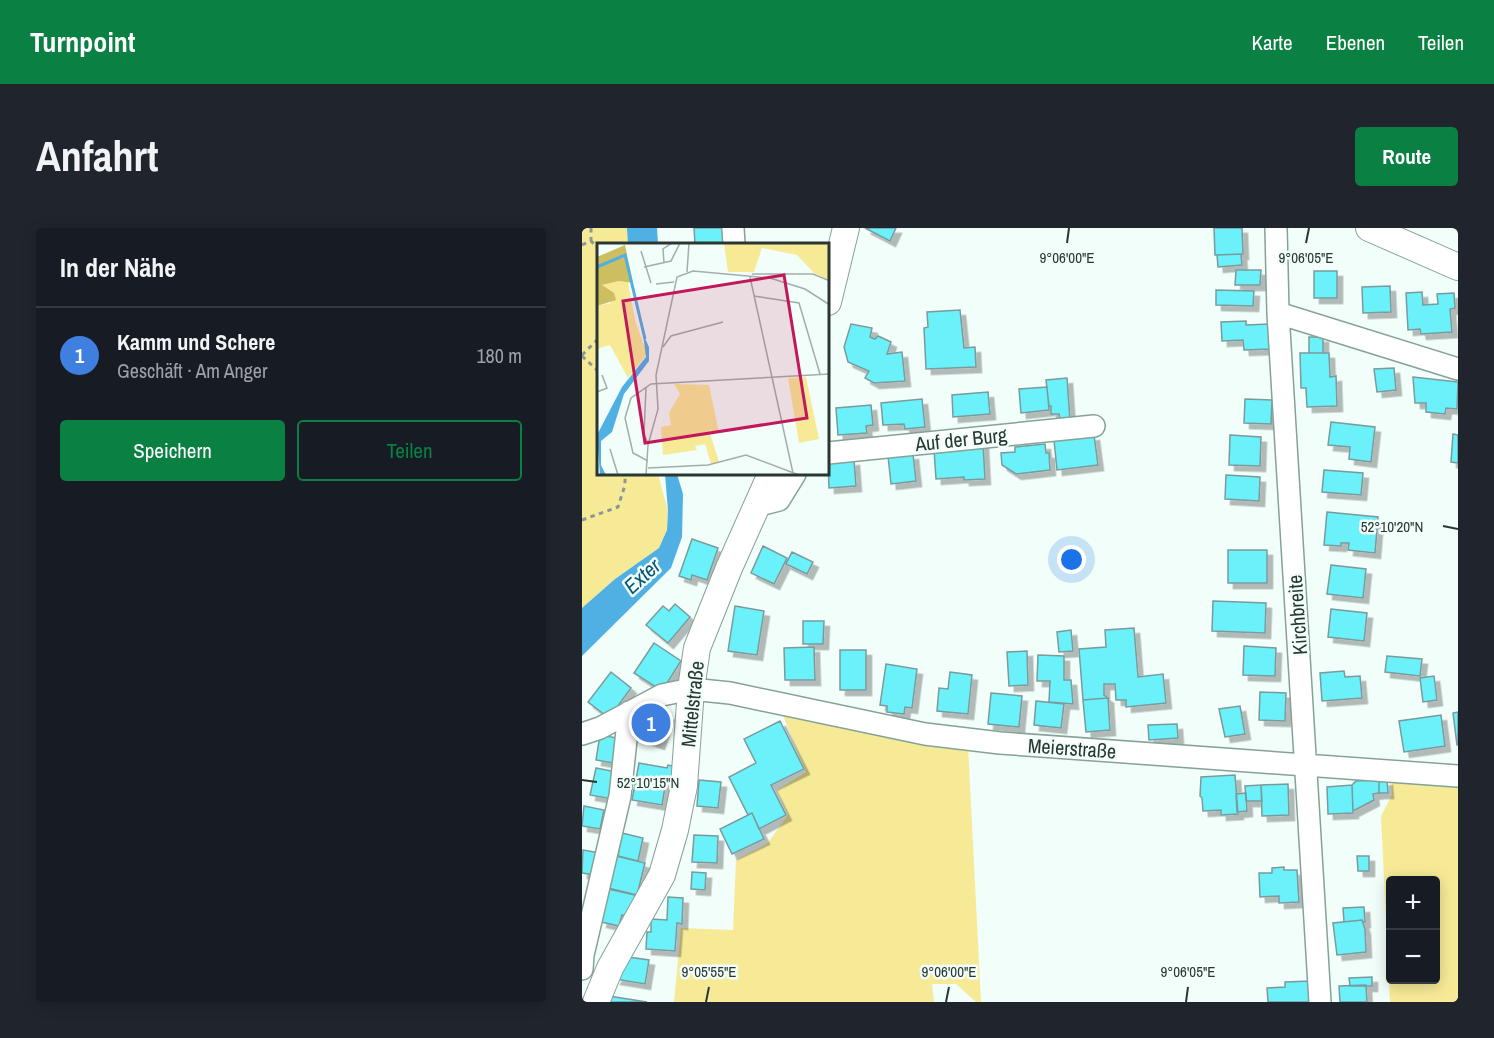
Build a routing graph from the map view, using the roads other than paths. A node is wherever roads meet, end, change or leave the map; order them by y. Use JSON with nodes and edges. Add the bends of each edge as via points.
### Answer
{"nodes":[{"id":1,"x":733,"y":228,"type":"edge"},
{"id":2,"x":846,"y":228,"type":"edge"},
{"id":3,"x":1276,"y":228,"type":"edge"},
{"id":4,"x":1369,"y":228,"type":"edge"},
{"id":5,"x":734,"y":243,"type":"edge"},
{"id":6,"x":1458,"y":267,"type":"edge"},
{"id":7,"x":830,"y":294,"type":"edge"},
{"id":8,"x":1278,"y":313,"type":"junction"},
{"id":9,"x":1458,"y":369,"type":"edge"},
{"id":10,"x":1094,"y":426,"type":"dead end"},
{"id":11,"x":830,"y":453,"type":"edge"},
{"id":12,"x":770,"y":476,"type":"edge"},
{"id":13,"x":794,"y":476,"type":"edge"},
{"id":14,"x":756,"y":506,"type":"junction"},
{"id":15,"x":691,"y":689,"type":"junction"},
{"id":16,"x":629,"y":712,"type":"junction"},
{"id":17,"x":582,"y":734,"type":"edge"},
{"id":18,"x":1306,"y":764,"type":"junction"},
{"id":19,"x":1458,"y":776,"type":"edge"},
{"id":20,"x":582,"y":969,"type":"edge"},
{"id":21,"x":582,"y":1001,"type":"edge"},
{"id":22,"x":591,"y":1002,"type":"edge"},
{"id":23,"x":596,"y":1002,"type":"edge"},
{"id":24,"x":1320,"y":1002,"type":"edge"}],
"edges":[{"from":1,"to":5,"type":"street"},
{"from":2,"to":7,"type":"main road"},
{"from":3,"to":8,"type":"street","name":"Kirchbreite"},
{"from":4,"to":6,"type":"main road"},
{"from":8,"to":9,"type":"street"},
{"from":8,"to":18,"type":"street","name":"Kirchbreite"},
{"from":10,"to":11,"type":"street","name":"Auf der Burg"},
{"from":12,"to":14,"type":"main road","name":"Mittelstraße"},
{"from":13,"to":14,"type":"street","via":[[779,500]]},
{"from":14,"to":15,"type":"main road","name":"Mittelstraße","via":[[697,648]]},
{"from":15,"to":16,"type":"street","name":"Meierstraße","via":[[662,695]]},
{"from":15,"to":18,"type":"street","name":"Meierstraße","via":[[730,693],[925,734],[1000,743]]},
{"from":15,"to":23,"type":"main road","name":"Mittelstraße","via":[[684,786],[662,876],[610,968]]},
{"from":16,"to":17,"type":"street","name":"Meierstraße","via":[[600,729]]},
{"from":16,"to":20,"type":"street","via":[[620,796]]},
{"from":18,"to":19,"type":"street","name":"Meierstraße"},
{"from":18,"to":24,"type":"street","name":"Kirchbreite"},
{"from":21,"to":22,"type":"street"}]}
